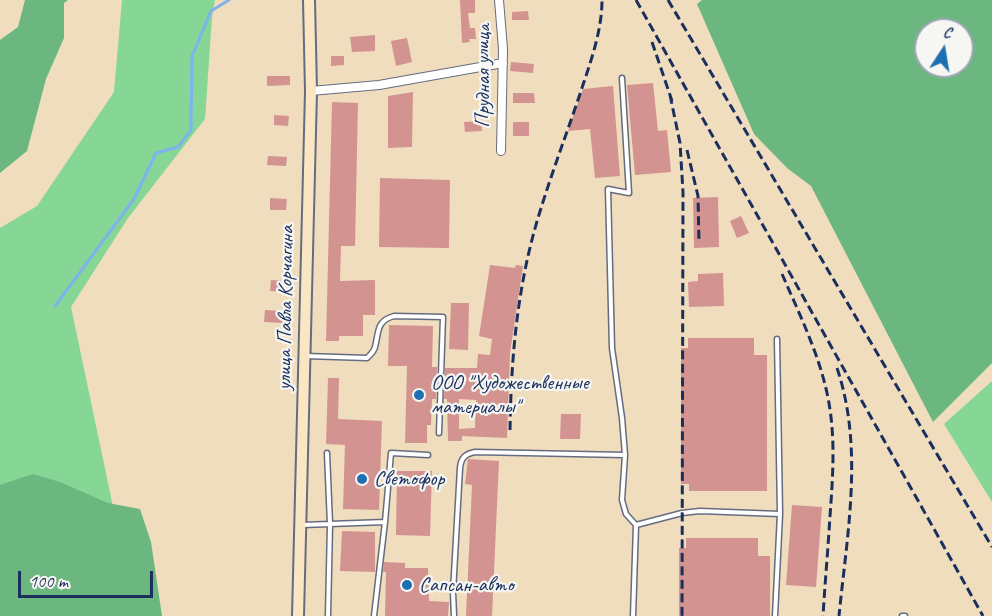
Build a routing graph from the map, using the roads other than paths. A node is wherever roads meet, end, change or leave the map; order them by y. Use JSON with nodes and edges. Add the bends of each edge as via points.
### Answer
{"nodes":[{"id":1,"x":309,"y":0,"type":"edge"},
{"id":2,"x":499,"y":0,"type":"edge"},
{"id":3,"x":503,"y":63,"type":"junction"},
{"id":4,"x":622,"y":78,"type":"dead end"},
{"id":5,"x":311,"y":91,"type":"junction"},
{"id":6,"x":501,"y":151,"type":"dead end"},
{"id":7,"x":777,"y":339,"type":"dead end"},
{"id":8,"x":305,"y":356,"type":"junction"},
{"id":9,"x":439,"y":433,"type":"dead end"},
{"id":10,"x":327,"y":453,"type":"dead end"},
{"id":11,"x":428,"y":455,"type":"dead end"},
{"id":12,"x":625,"y":455,"type":"junction"},
{"id":13,"x":780,"y":514,"type":"junction"},
{"id":14,"x":385,"y":522,"type":"junction"},
{"id":15,"x":330,"y":524,"type":"junction"},
{"id":16,"x":301,"y":525,"type":"junction"},
{"id":17,"x":636,"y":525,"type":"junction"},
{"id":18,"x":298,"y":616,"type":"edge"},
{"id":19,"x":328,"y":616,"type":"edge"},
{"id":20,"x":374,"y":616,"type":"edge"},
{"id":21,"x":454,"y":616,"type":"edge"},
{"id":22,"x":633,"y":616,"type":"edge"},
{"id":23,"x":775,"y":616,"type":"edge"}],
"edges":[{"from":1,"to":5,"type":"main road","name":"улица Павла Корчагина"},
{"from":2,"to":3,"type":"street","name":"Прудная улица"},
{"from":3,"to":5,"type":"street","via":[[379,85]]},
{"from":3,"to":6,"type":"street","name":"Прудная улица"},
{"from":4,"to":12,"type":"lane","via":[[629,193],[608,189],[612,348]]},
{"from":5,"to":8,"type":"main road","name":"улица Павла Корчагина"},
{"from":7,"to":13,"type":"lane"},
{"from":8,"to":9,"type":"lane","via":[[366,358],[375,348],[379,325],[386,319],[443,317]]},
{"from":8,"to":16,"type":"main road","name":"улица Павла Корчагина"},
{"from":10,"to":15,"type":"lane"},
{"from":11,"to":14,"type":"lane","via":[[391,453]]},
{"from":12,"to":17,"type":"lane","via":[[622,500],[626,514]]},
{"from":12,"to":21,"type":"lane","via":[[466,455],[460,463]]},
{"from":13,"to":17,"type":"lane","via":[[700,511]]},
{"from":13,"to":23,"type":"lane"},
{"from":14,"to":15,"type":"lane"},
{"from":14,"to":20,"type":"lane"},
{"from":15,"to":16,"type":"lane"},
{"from":15,"to":19,"type":"lane"},
{"from":16,"to":18,"type":"main road","name":"улица Павла Корчагина"},
{"from":17,"to":22,"type":"lane"}]}
